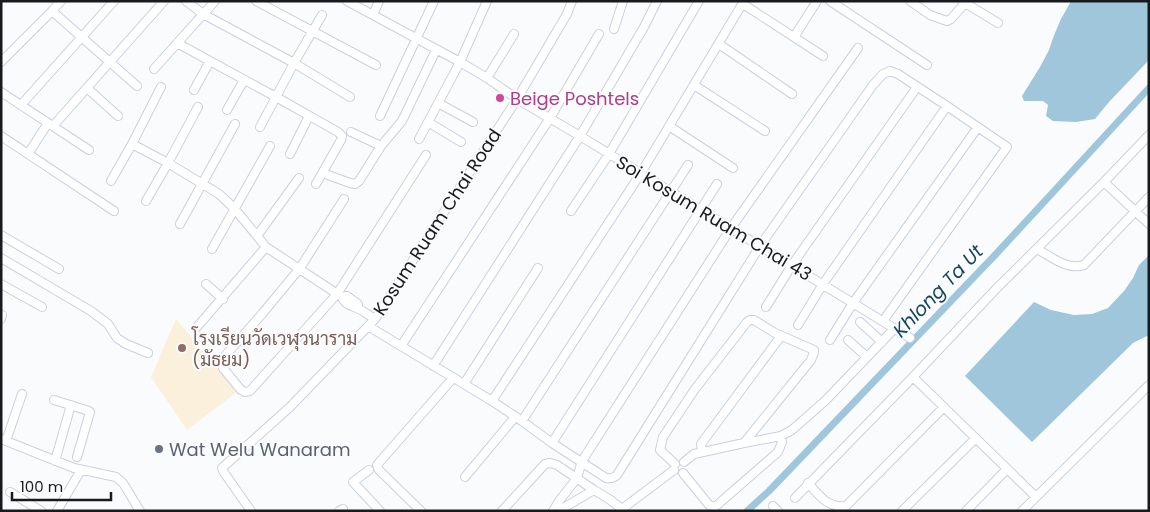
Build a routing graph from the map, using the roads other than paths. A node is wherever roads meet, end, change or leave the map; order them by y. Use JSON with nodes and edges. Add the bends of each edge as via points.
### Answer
{"nodes":[{"id":1,"x":114,"y":1,"type":"edge"},
{"id":2,"x":164,"y":1,"type":"edge"},
{"id":3,"x":186,"y":1,"type":"edge"},
{"id":4,"x":215,"y":1,"type":"edge"},
{"id":5,"x":256,"y":1,"type":"edge"},
{"id":6,"x":346,"y":1,"type":"edge"},
{"id":7,"x":379,"y":1,"type":"edge"},
{"id":8,"x":434,"y":1,"type":"edge"},
{"id":9,"x":487,"y":1,"type":"edge"},
{"id":10,"x":572,"y":1,"type":"edge"},
{"id":11,"x":624,"y":1,"type":"edge"},
{"id":12,"x":656,"y":1,"type":"edge"},
{"id":13,"x":699,"y":1,"type":"edge"},
{"id":14,"x":817,"y":1,"type":"edge"},
{"id":15,"x":830,"y":1,"type":"edge"},
{"id":16,"x":910,"y":1,"type":"edge"},
{"id":17,"x":964,"y":2,"type":"edge"},
{"id":18,"x":743,"y":3,"type":"edge"},
{"id":19,"x":55,"y":5,"type":"edge"},
{"id":20,"x":203,"y":14,"type":"junction"},
{"id":21,"x":322,"y":14,"type":"dead end"},
{"id":22,"x":373,"y":15,"type":"junction"},
{"id":23,"x":998,"y":23,"type":"dead end"},
{"id":24,"x":614,"y":29,"type":"dead end"},
{"id":25,"x":311,"y":32,"type":"junction"},
{"id":26,"x":514,"y":34,"type":"dead end"},
{"id":27,"x":599,"y":34,"type":"dead end"},
{"id":28,"x":82,"y":37,"type":"junction"},
{"id":29,"x":794,"y":37,"type":"junction"},
{"id":30,"x":416,"y":40,"type":"junction"},
{"id":31,"x":177,"y":43,"type":"junction"},
{"id":32,"x":719,"y":44,"type":"junction"},
{"id":33,"x":858,"y":48,"type":"dead end"},
{"id":34,"x":436,"y":50,"type":"junction"},
{"id":35,"x":823,"y":56,"type":"dead end"},
{"id":36,"x":210,"y":61,"type":"junction"},
{"id":37,"x":1,"y":62,"type":"edge"},
{"id":38,"x":110,"y":62,"type":"junction"},
{"id":39,"x":460,"y":62,"type":"junction"},
{"id":40,"x":294,"y":63,"type":"junction"},
{"id":41,"x":376,"y":65,"type":"dead end"},
{"id":42,"x":927,"y":65,"type":"dead end"},
{"id":43,"x":154,"y":69,"type":"dead end"},
{"id":44,"x":487,"y":78,"type":"junction"},
{"id":45,"x":244,"y":80,"type":"junction"},
{"id":46,"x":694,"y":85,"type":"junction"},
{"id":47,"x":137,"y":86,"type":"dead end"},
{"id":48,"x":161,"y":87,"type":"dead end"},
{"id":49,"x":917,"y":87,"type":"junction"},
{"id":50,"x":87,"y":88,"type":"junction"},
{"id":51,"x":194,"y":90,"type":"dead end"},
{"id":52,"x":1,"y":92,"type":"edge"},
{"id":53,"x":792,"y":94,"type":"dead end"},
{"id":54,"x":276,"y":97,"type":"junction"},
{"id":55,"x":350,"y":98,"type":"dead end"},
{"id":56,"x":517,"y":99,"type":"junction"},
{"id":57,"x":438,"y":103,"type":"junction"},
{"id":58,"x":21,"y":105,"type":"junction"},
{"id":59,"x":947,"y":106,"type":"junction"},
{"id":60,"x":198,"y":107,"type":"dead end"},
{"id":61,"x":227,"y":110,"type":"dead end"},
{"id":62,"x":118,"y":116,"type":"dead end"},
{"id":63,"x":309,"y":116,"type":"junction"},
{"id":64,"x":380,"y":116,"type":"dead end"},
{"id":65,"x":550,"y":118,"type":"junction"},
{"id":66,"x":428,"y":122,"type":"junction"},
{"id":67,"x":473,"y":122,"type":"dead end"},
{"id":68,"x":50,"y":124,"type":"junction"},
{"id":69,"x":235,"y":124,"type":"dead end"},
{"id":70,"x":669,"y":126,"type":"junction"},
{"id":71,"x":260,"y":127,"type":"dead end"},
{"id":72,"x":978,"y":127,"type":"junction"},
{"id":73,"x":765,"y":131,"type":"dead end"},
{"id":74,"x":351,"y":132,"type":"dead end"},
{"id":75,"x":1149,"y":135,"type":"edge"},
{"id":76,"x":1,"y":136,"type":"edge"},
{"id":77,"x":580,"y":136,"type":"junction"},
{"id":78,"x":419,"y":140,"type":"dead end"},
{"id":79,"x":461,"y":142,"type":"dead end"},
{"id":80,"x":132,"y":144,"type":"junction"},
{"id":81,"x":270,"y":146,"type":"dead end"},
{"id":82,"x":381,"y":146,"type":"junction"},
{"id":83,"x":89,"y":150,"type":"dead end"},
{"id":84,"x":28,"y":154,"type":"junction"},
{"id":85,"x":290,"y":154,"type":"dead end"},
{"id":86,"x":609,"y":154,"type":"junction"},
{"id":87,"x":426,"y":155,"type":"dead end"},
{"id":88,"x":168,"y":163,"type":"junction"},
{"id":89,"x":688,"y":165,"type":"dead end"},
{"id":90,"x":733,"y":168,"type":"dead end"},
{"id":91,"x":641,"y":173,"type":"junction"},
{"id":92,"x":328,"y":175,"type":"dead end"},
{"id":93,"x":299,"y":178,"type":"dead end"},
{"id":94,"x":111,"y":181,"type":"dead end"},
{"id":95,"x":1104,"y":182,"type":"junction"},
{"id":96,"x":203,"y":184,"type":"junction"},
{"id":97,"x":316,"y":184,"type":"dead end"},
{"id":98,"x":717,"y":184,"type":"dead end"},
{"id":99,"x":671,"y":192,"type":"junction"},
{"id":100,"x":1149,"y":197,"type":"edge"},
{"id":101,"x":344,"y":199,"type":"dead end"},
{"id":102,"x":146,"y":201,"type":"dead end"},
{"id":103,"x":234,"y":208,"type":"junction"},
{"id":104,"x":701,"y":210,"type":"junction"},
{"id":105,"x":114,"y":211,"type":"dead end"},
{"id":106,"x":571,"y":211,"type":"dead end"},
{"id":107,"x":1135,"y":211,"type":"junction"},
{"id":108,"x":180,"y":224,"type":"dead end"},
{"id":109,"x":1149,"y":224,"type":"edge"},
{"id":110,"x":731,"y":228,"type":"junction"},
{"id":111,"x":1,"y":235,"type":"edge"},
{"id":112,"x":257,"y":236,"type":"junction"},
{"id":113,"x":760,"y":246,"type":"junction"},
{"id":114,"x":266,"y":247,"type":"junction"},
{"id":115,"x":212,"y":249,"type":"dead end"},
{"id":116,"x":1037,"y":249,"type":"junction"},
{"id":117,"x":1,"y":258,"type":"edge"},
{"id":118,"x":792,"y":266,"type":"junction"},
{"id":119,"x":300,"y":268,"type":"junction"},
{"id":120,"x":538,"y":268,"type":"dead end"},
{"id":121,"x":58,"y":269,"type":"dead end"},
{"id":122,"x":1,"y":284,"type":"edge"},
{"id":123,"x":206,"y":284,"type":"dead end"},
{"id":124,"x":822,"y":284,"type":"junction"},
{"id":125,"x":339,"y":295,"type":"junction"},
{"id":126,"x":223,"y":298,"type":"junction"},
{"id":127,"x":853,"y":303,"type":"junction"},
{"id":128,"x":42,"y":307,"type":"dead end"},
{"id":129,"x":766,"y":307,"type":"dead end"},
{"id":130,"x":375,"y":319,"type":"junction"},
{"id":131,"x":883,"y":321,"type":"junction"},
{"id":132,"x":860,"y":322,"type":"dead end"},
{"id":133,"x":798,"y":325,"type":"dead end"},
{"id":134,"x":368,"y":326,"type":"junction"},
{"id":135,"x":197,"y":327,"type":"dead end"},
{"id":136,"x":894,"y":328,"type":"junction"},
{"id":137,"x":781,"y":336,"type":"junction"},
{"id":138,"x":910,"y":338,"type":"dead end"},
{"id":139,"x":830,"y":340,"type":"dead end"},
{"id":140,"x":848,"y":340,"type":"dead end"},
{"id":141,"x":882,"y":342,"type":"junction"},
{"id":142,"x":401,"y":346,"type":"junction"},
{"id":143,"x":148,"y":353,"type":"dead end"},
{"id":144,"x":867,"y":357,"type":"junction"},
{"id":145,"x":433,"y":366,"type":"junction"},
{"id":146,"x":913,"y":377,"type":"junction"},
{"id":147,"x":452,"y":378,"type":"junction"},
{"id":148,"x":464,"y":384,"type":"junction"},
{"id":149,"x":1149,"y":385,"type":"edge"},
{"id":150,"x":22,"y":394,"type":"dead end"},
{"id":151,"x":54,"y":400,"type":"dead end"},
{"id":152,"x":492,"y":402,"type":"junction"},
{"id":153,"x":71,"y":405,"type":"junction"},
{"id":154,"x":944,"y":407,"type":"junction"},
{"id":155,"x":518,"y":419,"type":"junction"},
{"id":156,"x":781,"y":436,"type":"junction"},
{"id":157,"x":976,"y":438,"type":"junction"},
{"id":158,"x":4,"y":440,"type":"edge"},
{"id":159,"x":552,"y":443,"type":"junction"},
{"id":160,"x":744,"y":443,"type":"junction"},
{"id":161,"x":702,"y":452,"type":"junction"},
{"id":162,"x":77,"y":457,"type":"dead end"},
{"id":163,"x":55,"y":461,"type":"junction"},
{"id":164,"x":582,"y":461,"type":"junction"},
{"id":165,"x":684,"y":462,"type":"junction"},
{"id":166,"x":675,"y":467,"type":"junction"},
{"id":167,"x":1007,"y":469,"type":"junction"},
{"id":168,"x":81,"y":470,"type":"junction"},
{"id":169,"x":369,"y":470,"type":"dead end"},
{"id":170,"x":683,"y":472,"type":"junction"},
{"id":171,"x":465,"y":477,"type":"dead end"},
{"id":172,"x":577,"y":478,"type":"junction"},
{"id":173,"x":808,"y":483,"type":"junction"},
{"id":174,"x":594,"y":490,"type":"junction"},
{"id":175,"x":10,"y":492,"type":"dead end"},
{"id":176,"x":1036,"y":497,"type":"junction"},
{"id":177,"x":795,"y":498,"type":"dead end"},
{"id":178,"x":849,"y":509,"type":"edge"},
{"id":179,"x":621,"y":510,"type":"edge"},
{"id":180,"x":42,"y":511,"type":"edge"},
{"id":181,"x":57,"y":511,"type":"edge"},
{"id":182,"x":140,"y":511,"type":"edge"},
{"id":183,"x":251,"y":511,"type":"edge"},
{"id":184,"x":380,"y":511,"type":"edge"},
{"id":185,"x":421,"y":511,"type":"edge"},
{"id":186,"x":502,"y":511,"type":"edge"},
{"id":187,"x":554,"y":511,"type":"edge"},
{"id":188,"x":558,"y":511,"type":"edge"},
{"id":189,"x":902,"y":511,"type":"edge"},
{"id":190,"x":966,"y":511,"type":"edge"},
{"id":191,"x":1022,"y":511,"type":"edge"}],
"edges":[{"from":1,"to":28,"type":"street"},
{"from":2,"to":38,"type":"street"},
{"from":3,"to":20,"type":"street"},
{"from":4,"to":20,"type":"street"},
{"from":5,"to":25,"type":"street"},
{"from":6,"to":22,"type":"street","name":"Soi Kosum Ruam Chai 43"},
{"from":7,"to":22,"type":"street"},
{"from":8,"to":30,"type":"street"},
{"from":9,"to":39,"type":"street"},
{"from":10,"to":56,"type":"street","name":"Kosum Ruam Chai Road"},
{"from":11,"to":24,"type":"street"},
{"from":12,"to":77,"type":"street"},
{"from":13,"to":86,"type":"street"},
{"from":14,"to":29,"type":"street"},
{"from":15,"to":42,"type":"street"},
{"from":16,"to":17,"type":"street","via":[[930,15],[946,21]]},
{"from":17,"to":23,"type":"street"},
{"from":18,"to":29,"type":"street"},
{"from":18,"to":32,"type":"street"},
{"from":19,"to":28,"type":"street"},
{"from":19,"to":37,"type":"street"},
{"from":20,"to":31,"type":"street"},
{"from":20,"to":40,"type":"street"},
{"from":21,"to":25,"type":"street"},
{"from":22,"to":30,"type":"street","name":"Soi Kosum Ruam Chai 43"},
{"from":25,"to":40,"type":"street"},
{"from":25,"to":41,"type":"street"},
{"from":26,"to":44,"type":"street"},
{"from":27,"to":65,"type":"street"},
{"from":28,"to":38,"type":"street"},
{"from":28,"to":58,"type":"street"},
{"from":29,"to":35,"type":"street"},
{"from":30,"to":34,"type":"street","name":"Soi Kosum Ruam Chai 43"},
{"from":30,"to":64,"type":"street"},
{"from":31,"to":36,"type":"street"},
{"from":31,"to":43,"type":"street"},
{"from":32,"to":46,"type":"street"},
{"from":32,"to":53,"type":"street"},
{"from":33,"to":110,"type":"street"},
{"from":34,"to":39,"type":"street","name":"Soi Kosum Ruam Chai 43"},
{"from":34,"to":82,"type":"street","via":[[402,121]]},
{"from":36,"to":45,"type":"street"},
{"from":36,"to":51,"type":"street"},
{"from":38,"to":47,"type":"street"},
{"from":38,"to":50,"type":"street"},
{"from":39,"to":44,"type":"street","name":"Soi Kosum Ruam Chai 43"},
{"from":39,"to":57,"type":"street"},
{"from":40,"to":54,"type":"street"},
{"from":40,"to":55,"type":"street"},
{"from":44,"to":56,"type":"street","name":"Soi Kosum Ruam Chai 43"},
{"from":45,"to":54,"type":"street"},
{"from":45,"to":61,"type":"street"},
{"from":46,"to":70,"type":"street"},
{"from":46,"to":73,"type":"street"},
{"from":48,"to":80,"type":"street"},
{"from":49,"to":59,"type":"street"},
{"from":49,"to":113,"type":"street","via":[[895,72],[886,72],[878,78]]},
{"from":49,"to":118,"type":"street"},
{"from":50,"to":62,"type":"street"},
{"from":50,"to":68,"type":"street"},
{"from":52,"to":58,"type":"street"},
{"from":54,"to":63,"type":"street"},
{"from":54,"to":71,"type":"street"},
{"from":56,"to":65,"type":"street","name":"Soi Kosum Ruam Chai 43"},
{"from":56,"to":130,"type":"street","name":"Kosum Ruam Chai Road"},
{"from":57,"to":66,"type":"street"},
{"from":57,"to":67,"type":"street"},
{"from":58,"to":68,"type":"street"},
{"from":59,"to":72,"type":"street"},
{"from":59,"to":124,"type":"street"},
{"from":60,"to":88,"type":"street"},
{"from":63,"to":85,"type":"street"},
{"from":63,"to":97,"type":"street","via":[[342,136]]},
{"from":65,"to":77,"type":"street","name":"Soi Kosum Ruam Chai 43"},
{"from":65,"to":142,"type":"street"},
{"from":66,"to":78,"type":"street"},
{"from":66,"to":79,"type":"street"},
{"from":68,"to":83,"type":"street"},
{"from":68,"to":84,"type":"street"},
{"from":69,"to":96,"type":"street"},
{"from":70,"to":90,"type":"street"},
{"from":70,"to":91,"type":"street"},
{"from":72,"to":127,"type":"street"},
{"from":72,"to":131,"type":"street","via":[[1007,147]]},
{"from":74,"to":82,"type":"street"},
{"from":75,"to":95,"type":"street"},
{"from":76,"to":84,"type":"street"},
{"from":77,"to":86,"type":"street","name":"Soi Kosum Ruam Chai 43"},
{"from":77,"to":145,"type":"street"},
{"from":80,"to":88,"type":"street"},
{"from":80,"to":94,"type":"street"},
{"from":81,"to":103,"type":"street"},
{"from":82,"to":92,"type":"street","via":[[355,184]]},
{"from":84,"to":105,"type":"street"},
{"from":86,"to":91,"type":"street","name":"Soi Kosum Ruam Chai 43"},
{"from":86,"to":106,"type":"street"},
{"from":87,"to":125,"type":"street"},
{"from":88,"to":96,"type":"street"},
{"from":88,"to":102,"type":"street"},
{"from":89,"to":99,"type":"street"},
{"from":91,"to":99,"type":"street","name":"Soi Kosum Ruam Chai 43"},
{"from":91,"to":152,"type":"street"},
{"from":93,"to":112,"type":"street"},
{"from":95,"to":107,"type":"street"},
{"from":95,"to":116,"type":"street"},
{"from":96,"to":103,"type":"street"},
{"from":96,"to":108,"type":"street"},
{"from":98,"to":104,"type":"street"},
{"from":99,"to":104,"type":"street","name":"Soi Kosum Ruam Chai 43"},
{"from":99,"to":155,"type":"street"},
{"from":100,"to":107,"type":"street"},
{"from":101,"to":119,"type":"street"},
{"from":103,"to":112,"type":"street"},
{"from":103,"to":115,"type":"street"},
{"from":104,"to":110,"type":"street","name":"Soi Kosum Ruam Chai 43"},
{"from":104,"to":159,"type":"street"},
{"from":107,"to":109,"type":"street"},
{"from":107,"to":116,"type":"street","via":[[1084,265],[1077,268]]},
{"from":110,"to":113,"type":"street","name":"Soi Kosum Ruam Chai 43"},
{"from":110,"to":164,"type":"street"},
{"from":111,"to":121,"type":"street"},
{"from":112,"to":114,"type":"street"},
{"from":113,"to":118,"type":"street","name":"Soi Kosum Ruam Chai 43"},
{"from":113,"to":164,"type":"street","via":[[618,474],[606,478]]},
{"from":114,"to":119,"type":"street"},
{"from":114,"to":126,"type":"street"},
{"from":116,"to":146,"type":"street"},
{"from":117,"to":143,"type":"street","via":[[91,311],[126,344]]},
{"from":118,"to":124,"type":"street","name":"Soi Kosum Ruam Chai 43"},
{"from":118,"to":129,"type":"street"},
{"from":119,"to":125,"type":"street"},
{"from":119,"to":125,"type":"street","via":[[223,358],[223,368],[241,390],[250,391]]},
{"from":120,"to":148,"type":"street"},
{"from":122,"to":128,"type":"street"},
{"from":123,"to":126,"type":"street"},
{"from":124,"to":127,"type":"street","name":"Soi Kosum Ruam Chai 43"},
{"from":124,"to":133,"type":"street"},
{"from":125,"to":130,"type":"street","via":[[347,296]]},
{"from":126,"to":135,"type":"street"},
{"from":127,"to":131,"type":"street","name":"Soi Kosum Ruam Chai 43"},
{"from":127,"to":139,"type":"street"},
{"from":130,"to":134,"type":"street","name":"Kosum Ruam Chai Road"},
{"from":131,"to":136,"type":"street","name":"Soi Kosum Ruam Chai 43"},
{"from":132,"to":141,"type":"street"},
{"from":134,"to":142,"type":"street"},
{"from":134,"to":183,"type":"street","name":"Kosum Ruam Chai Road","via":[[290,407],[222,468]]},
{"from":136,"to":138,"type":"street","name":"Soi Kosum Ruam Chai 43"},
{"from":136,"to":141,"type":"street"},
{"from":137,"to":160,"type":"street","via":[[814,350],[813,356]]},
{"from":137,"to":161,"type":"street","via":[[701,444]]},
{"from":137,"to":166,"type":"street","via":[[754,320],[747,322],[662,437],[660,450]]},
{"from":140,"to":144,"type":"street"},
{"from":141,"to":144,"type":"street"},
{"from":142,"to":145,"type":"street"},
{"from":144,"to":156,"type":"street","via":[[801,423]]},
{"from":145,"to":147,"type":"street"},
{"from":146,"to":154,"type":"street"},
{"from":146,"to":173,"type":"street"},
{"from":147,"to":148,"type":"street"},
{"from":147,"to":185,"type":"street","via":[[377,466]]},
{"from":148,"to":152,"type":"street"},
{"from":149,"to":176,"type":"street"},
{"from":150,"to":158,"type":"street"},
{"from":151,"to":153,"type":"street"},
{"from":152,"to":155,"type":"street"},
{"from":153,"to":162,"type":"street","via":[[90,412]]},
{"from":153,"to":163,"type":"street"},
{"from":154,"to":157,"type":"street"},
{"from":154,"to":178,"type":"street"},
{"from":155,"to":159,"type":"street"},
{"from":155,"to":171,"type":"street"},
{"from":156,"to":160,"type":"street"},
{"from":156,"to":170,"type":"street","via":[[778,452],[716,506],[709,505]]},
{"from":157,"to":167,"type":"street"},
{"from":157,"to":189,"type":"street"},
{"from":158,"to":163,"type":"street"},
{"from":159,"to":164,"type":"street"},
{"from":160,"to":161,"type":"street"},
{"from":161,"to":165,"type":"street"},
{"from":163,"to":168,"type":"street"},
{"from":164,"to":172,"type":"street"},
{"from":165,"to":166,"type":"street","via":[[676,462]]},
{"from":165,"to":170,"type":"street","via":[[686,468]]},
{"from":166,"to":170,"type":"street","via":[[678,473]]},
{"from":166,"to":179,"type":"street"},
{"from":167,"to":176,"type":"street"},
{"from":167,"to":190,"type":"street"},
{"from":168,"to":181,"type":"street"},
{"from":168,"to":182,"type":"street","via":[[116,477],[123,482]]},
{"from":169,"to":184,"type":"street","via":[[353,482]]},
{"from":172,"to":174,"type":"street"},
{"from":172,"to":186,"type":"street","via":[[557,466],[546,464]]},
{"from":172,"to":187,"type":"street"},
{"from":173,"to":177,"type":"street"},
{"from":173,"to":178,"type":"street","via":[[828,503]]},
{"from":174,"to":179,"type":"street"},
{"from":174,"to":188,"type":"street"},
{"from":175,"to":180,"type":"street"},
{"from":176,"to":191,"type":"street"}]}
